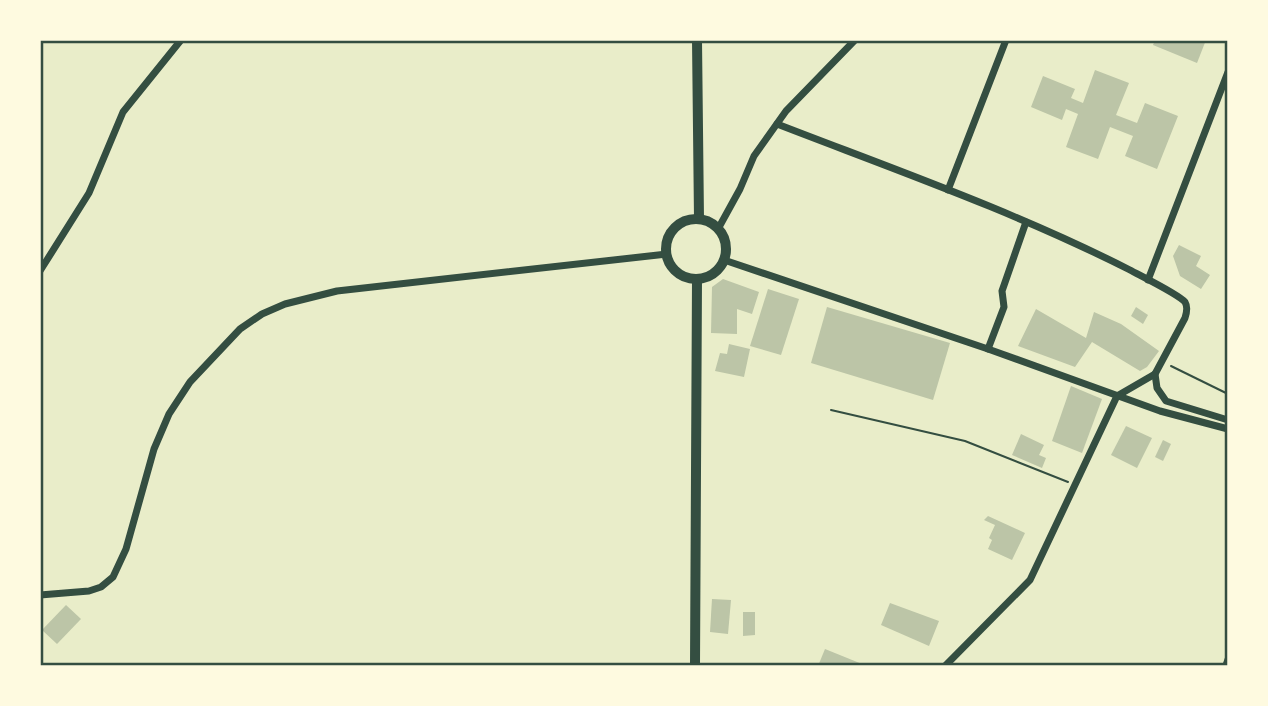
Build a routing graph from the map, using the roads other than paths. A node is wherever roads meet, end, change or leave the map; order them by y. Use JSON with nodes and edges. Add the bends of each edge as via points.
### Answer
{"nodes":[{"id":1,"x":181,"y":40,"type":"edge"},
{"id":2,"x":697,"y":40,"type":"edge"},
{"id":3,"x":855,"y":40,"type":"edge"},
{"id":4,"x":1006,"y":40,"type":"edge"},
{"id":5,"x":1228,"y":72,"type":"edge"},
{"id":6,"x":777,"y":124,"type":"junction"},
{"id":7,"x":948,"y":190,"type":"junction"},
{"id":8,"x":699,"y":219,"type":"junction"},
{"id":9,"x":1026,"y":222,"type":"junction"},
{"id":10,"x":718,"y":229,"type":"junction"},
{"id":11,"x":667,"y":254,"type":"junction"},
{"id":12,"x":724,"y":260,"type":"junction"},
{"id":13,"x":40,"y":271,"type":"edge"},
{"id":14,"x":697,"y":279,"type":"junction"},
{"id":15,"x":1148,"y":279,"type":"junction"},
{"id":16,"x":988,"y":349,"type":"junction"},
{"id":17,"x":1154,"y":374,"type":"junction"},
{"id":18,"x":1117,"y":396,"type":"junction"},
{"id":19,"x":1228,"y":420,"type":"edge"},
{"id":20,"x":1228,"y":429,"type":"edge"},
{"id":21,"x":40,"y":595,"type":"edge"},
{"id":22,"x":695,"y":666,"type":"edge"},
{"id":23,"x":945,"y":666,"type":"edge"}],
"edges":[{"from":1,"to":13,"type":"street","via":[[124,112],[89,193]]},
{"from":2,"to":8,"type":"main road"},
{"from":3,"to":6,"type":"street"},
{"from":4,"to":7,"type":"street"},
{"from":5,"to":15,"type":"street"},
{"from":6,"to":7,"type":"street"},
{"from":6,"to":10,"type":"street","via":[[754,156]]},
{"from":7,"to":9,"type":"street"},
{"from":8,"to":10,"type":"main road"},
{"from":8,"to":11,"type":"main road","via":[[674,229]]},
{"from":9,"to":15,"type":"street"},
{"from":9,"to":16,"type":"street"},
{"from":10,"to":12,"type":"main road","via":[[726,244]]},
{"from":11,"to":14,"type":"main road","via":[[675,269]]},
{"from":11,"to":21,"type":"street","via":[[337,291],[262,314],[240,329],[190,382],[169,414],[113,577],[89,591]]},
{"from":12,"to":14,"type":"main road","via":[[713,274]]},
{"from":12,"to":16,"type":"street"},
{"from":14,"to":22,"type":"main road"},
{"from":15,"to":17,"type":"street","via":[[1184,301],[1187,309]]},
{"from":16,"to":18,"type":"street"},
{"from":17,"to":18,"type":"street"},
{"from":17,"to":19,"type":"street","via":[[1166,401]]},
{"from":18,"to":20,"type":"street"},
{"from":18,"to":23,"type":"street","via":[[1030,580]]}]}
